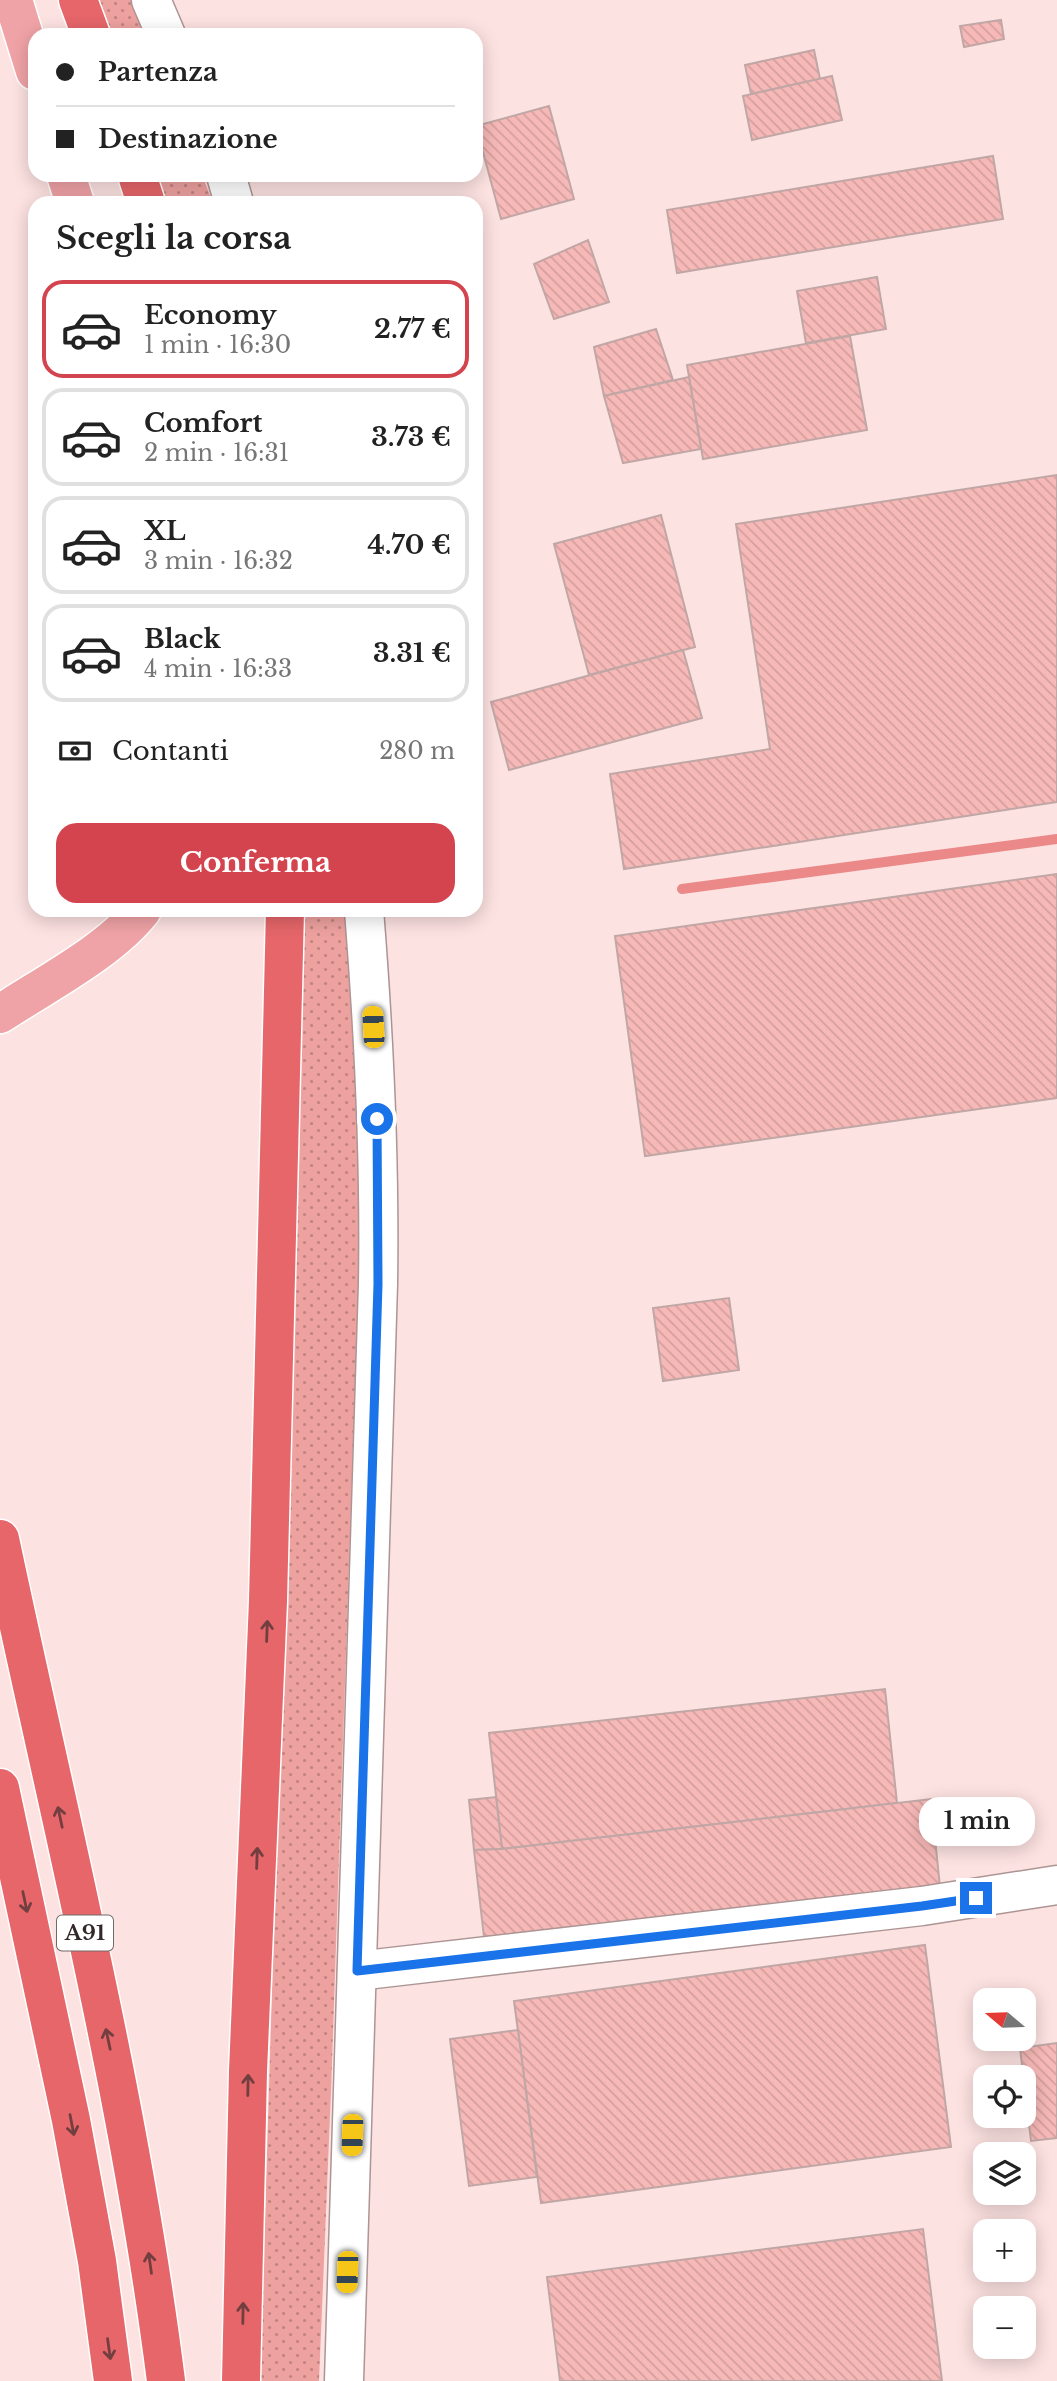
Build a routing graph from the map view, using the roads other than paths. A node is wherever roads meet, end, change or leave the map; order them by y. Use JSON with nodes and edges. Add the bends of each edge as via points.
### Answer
{"nodes":[{"id":1,"x":13,"y":0,"type":"edge"},
{"id":2,"x":78,"y":0,"type":"edge"},
{"id":3,"x":151,"y":0,"type":"edge"},
{"id":4,"x":88,"y":28,"type":"edge"},
{"id":5,"x":163,"y":28,"type":"edge"},
{"id":6,"x":28,"y":48,"type":"edge"},
{"id":7,"x":136,"y":917,"type":"edge"},
{"id":8,"x":285,"y":917,"type":"edge"},
{"id":9,"x":365,"y":917,"type":"edge"},
{"id":10,"x":0,"y":1014,"type":"edge"},
{"id":11,"x":0,"y":1539,"type":"edge"},
{"id":12,"x":0,"y":1787,"type":"edge"},
{"id":13,"x":1057,"y":1885,"type":"edge"},
{"id":14,"x":357,"y":1971,"type":"junction"},
{"id":15,"x":113,"y":2381,"type":"edge"},
{"id":16,"x":166,"y":2381,"type":"edge"},
{"id":17,"x":241,"y":2381,"type":"edge"},
{"id":18,"x":344,"y":2381,"type":"edge"}],
"edges":[{"from":1,"to":6,"type":"main road"},
{"from":2,"to":4,"type":"highway"},
{"from":3,"to":5,"type":"street"},
{"from":7,"to":10,"type":"main road","via":[[108,944]]},
{"from":17,"to":8,"type":"highway","one_way":true,"via":[[248,2071],[268,1601]]},
{"from":9,"to":14,"type":"street","via":[[379,1197]]},
{"from":16,"to":11,"type":"highway","number":"A91","one_way":true,"via":[[148,2252],[111,2053]]},
{"from":12,"to":15,"type":"highway","number":"A91","one_way":true,"via":[[73,2132]]},
{"from":13,"to":14,"type":"street","via":[[922,1906]]},
{"from":14,"to":18,"type":"street"}]}
